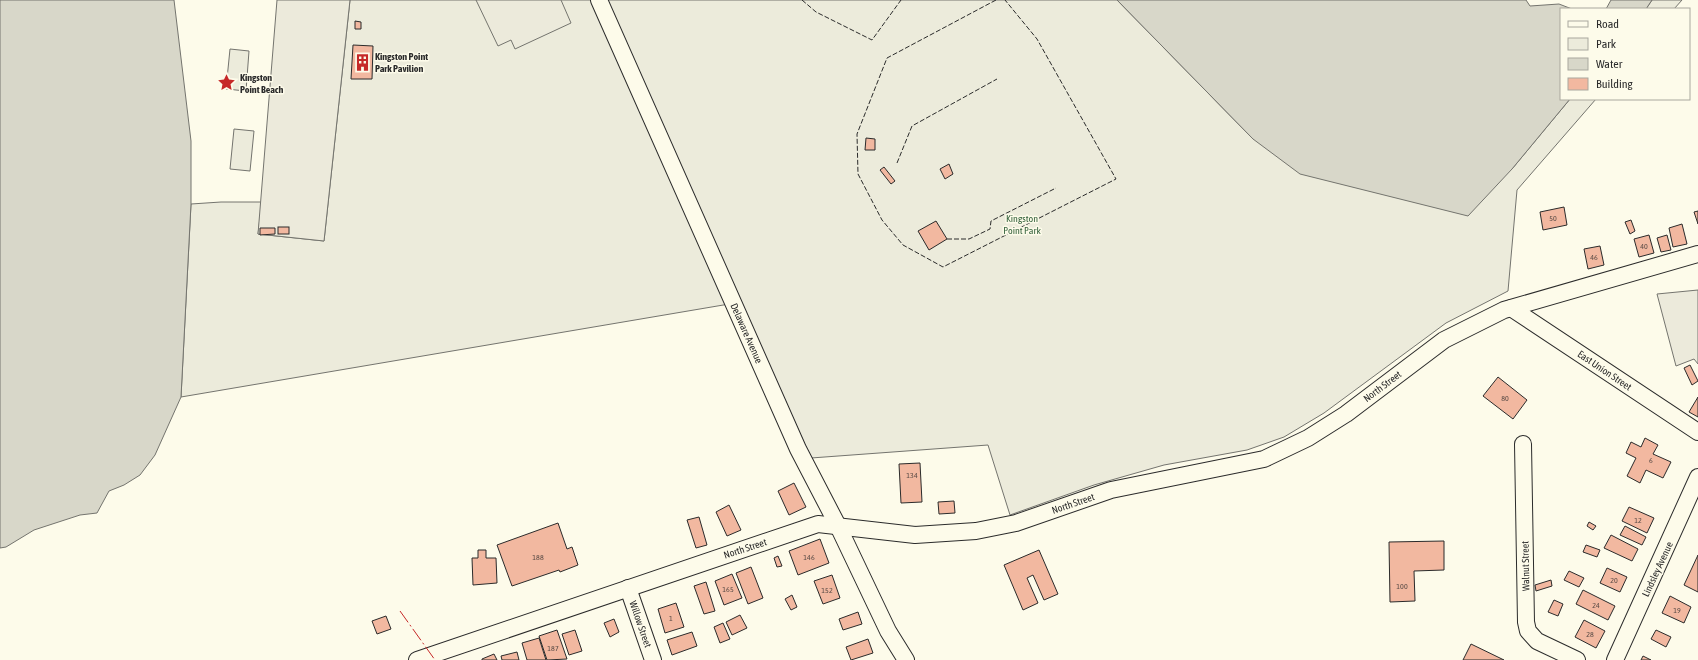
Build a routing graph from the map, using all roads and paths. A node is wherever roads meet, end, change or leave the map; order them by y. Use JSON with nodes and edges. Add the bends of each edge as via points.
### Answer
{"nodes":[{"id":1,"x":599,"y":0,"type":"edge"},
{"id":2,"x":1698,"y":254,"type":"edge"},
{"id":3,"x":1511,"y":308,"type":"junction"},
{"id":4,"x":1698,"y":432,"type":"edge"},
{"id":5,"x":1523,"y":444,"type":"dead end"},
{"id":6,"x":1698,"y":477,"type":"edge"},
{"id":7,"x":838,"y":526,"type":"junction"},
{"id":8,"x":628,"y":588,"type":"junction"},
{"id":9,"x":901,"y":659,"type":"edge"},
{"id":10,"x":417,"y":660,"type":"edge"},
{"id":11,"x":653,"y":660,"type":"edge"},
{"id":12,"x":1577,"y":660,"type":"edge"},
{"id":13,"x":1615,"y":660,"type":"edge"}],
"edges":[{"from":1,"to":7,"type":"street","name":"Delaware Avenue","via":[[798,449]]},
{"from":2,"to":3,"type":"street","name":"North Street"},
{"from":3,"to":4,"type":"street","name":"East Union Street"},
{"from":3,"to":7,"type":"street","name":"North Street","via":[[1444,340],[1346,414],[1308,438],[1264,458],[1111,490],[1016,523],[976,531],[915,535]]},
{"from":5,"to":12,"type":"street","name":"Walnut Street","via":[[1528,631],[1537,641]]},
{"from":6,"to":13,"type":"street","name":"Lindsley Avenue"},
{"from":7,"to":8,"type":"street","name":"North Street","via":[[818,524]]},
{"from":7,"to":9,"type":"street","name":"Delaware Avenue"},
{"from":8,"to":10,"type":"street","name":"North Street"},
{"from":8,"to":11,"type":"street","name":"Willow Street"}]}
